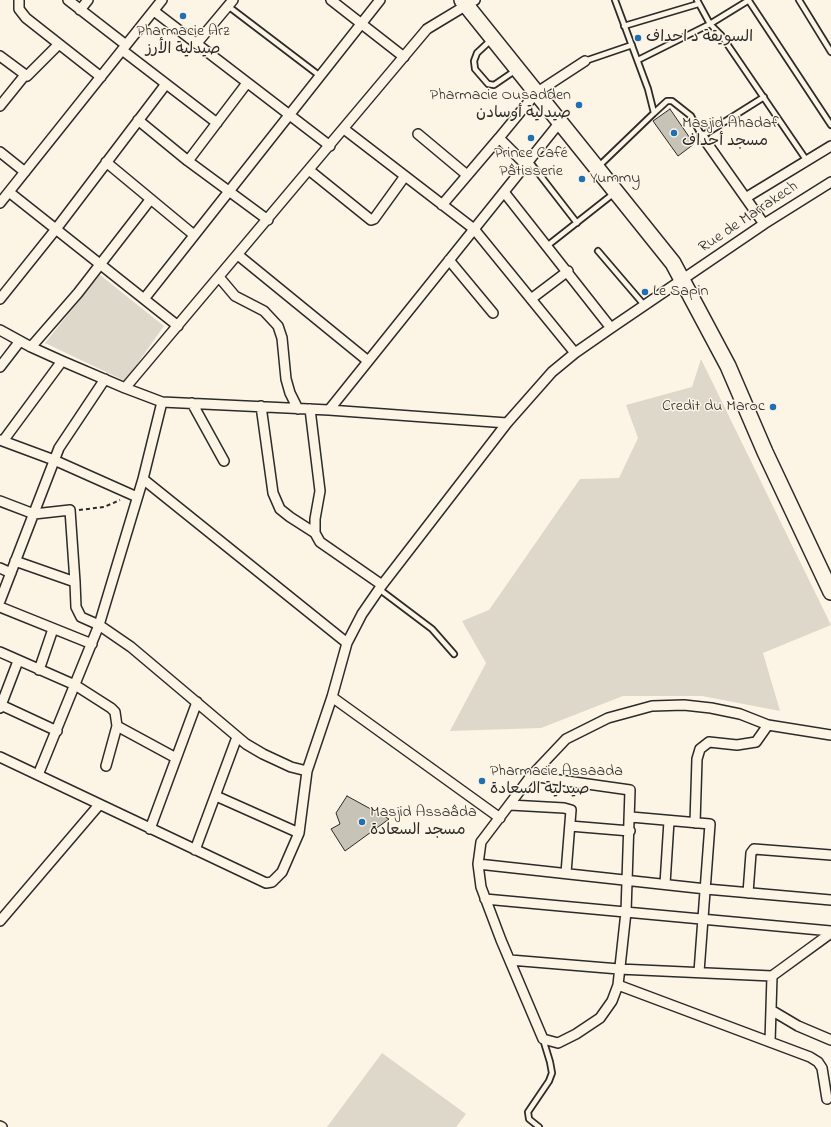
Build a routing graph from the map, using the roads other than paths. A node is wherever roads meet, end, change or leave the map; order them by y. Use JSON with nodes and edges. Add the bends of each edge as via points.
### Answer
{"nodes":[{"id":1,"x":19,"y":0,"type":"edge"},
{"id":2,"x":68,"y":0,"type":"edge"},
{"id":3,"x":88,"y":0,"type":"edge"},
{"id":4,"x":162,"y":0,"type":"edge"},
{"id":5,"x":331,"y":0,"type":"edge"},
{"id":6,"x":380,"y":0,"type":"edge"},
{"id":7,"x":615,"y":0,"type":"edge"},
{"id":8,"x":749,"y":0,"type":"edge"},
{"id":9,"x":800,"y":0,"type":"edge"},
{"id":10,"x":468,"y":2,"type":"edge"},
{"id":11,"x":697,"y":2,"type":"edge"},
{"id":12,"x":231,"y":3,"type":"edge"},
{"id":13,"x":80,"y":10,"type":"junction"},
{"id":14,"x":154,"y":12,"type":"junction"},
{"id":15,"x":362,"y":24,"type":"junction"},
{"id":16,"x":710,"y":24,"type":"junction"},
{"id":17,"x":624,"y":26,"type":"junction"},
{"id":18,"x":493,"y":38,"type":"junction"},
{"id":19,"x":197,"y":43,"type":"junction"},
{"id":20,"x":59,"y":44,"type":"junction"},
{"id":21,"x":632,"y":45,"type":"junction"},
{"id":22,"x":124,"y":48,"type":"junction"},
{"id":23,"x":831,"y":52,"type":"edge"},
{"id":24,"x":0,"y":56,"type":"edge"},
{"id":25,"x":404,"y":57,"type":"junction"},
{"id":26,"x":638,"y":60,"type":"junction"},
{"id":27,"x":585,"y":61,"type":"joint"},
{"id":28,"x":517,"y":69,"type":"junction"},
{"id":29,"x":25,"y":75,"type":"junction"},
{"id":30,"x":320,"y":76,"type":"junction"},
{"id":31,"x":101,"y":77,"type":"junction"},
{"id":32,"x":247,"y":82,"type":"junction"},
{"id":33,"x":166,"y":84,"type":"junction"},
{"id":34,"x":536,"y":93,"type":"junction"},
{"id":35,"x":764,"y":98,"type":"junction"},
{"id":36,"x":0,"y":106,"type":"edge"},
{"id":37,"x":654,"y":113,"type":"junction"},
{"id":38,"x":289,"y":115,"type":"junction"},
{"id":39,"x":138,"y":120,"type":"junction"},
{"id":40,"x":560,"y":122,"type":"junction"},
{"id":41,"x":217,"y":123,"type":"junction"},
{"id":42,"x":831,"y":125,"type":"edge"},
{"id":43,"x":344,"y":129,"type":"junction"},
{"id":44,"x":418,"y":134,"type":"dead end"},
{"id":45,"x":702,"y":136,"type":"junction"},
{"id":46,"x":498,"y":138,"type":"junction"},
{"id":47,"x":330,"y":146,"type":"junction"},
{"id":48,"x":831,"y":146,"type":"edge"},
{"id":49,"x":0,"y":152,"type":"edge"},
{"id":50,"x":806,"y":160,"type":"junction"},
{"id":51,"x":188,"y":161,"type":"junction"},
{"id":52,"x":106,"y":162,"type":"junction"},
{"id":53,"x":527,"y":163,"type":"junction"},
{"id":54,"x":596,"y":168,"type":"junction"},
{"id":55,"x":309,"y":170,"type":"junction"},
{"id":56,"x":25,"y":172,"type":"junction"},
{"id":57,"x":467,"y":175,"type":"junction"},
{"id":58,"x":405,"y":176,"type":"junction"},
{"id":59,"x":831,"y":182,"type":"edge"},
{"id":60,"x":9,"y":192,"type":"junction"},
{"id":61,"x":229,"y":192,"type":"junction"},
{"id":62,"x":504,"y":192,"type":"junction"},
{"id":63,"x":616,"y":192,"type":"junction"},
{"id":64,"x":747,"y":198,"type":"junction"},
{"id":65,"x":150,"y":200,"type":"junction"},
{"id":66,"x":0,"y":203,"type":"edge"},
{"id":67,"x":442,"y":205,"type":"junction"},
{"id":68,"x":268,"y":220,"type":"junction"},
{"id":69,"x":577,"y":223,"type":"junction"},
{"id":70,"x":764,"y":224,"type":"junction"},
{"id":71,"x":56,"y":229,"type":"junction"},
{"id":72,"x":474,"y":229,"type":"junction"},
{"id":73,"x":194,"y":235,"type":"junction"},
{"id":74,"x":547,"y":246,"type":"junction"},
{"id":75,"x":598,"y":251,"type":"dead end"},
{"id":76,"x":238,"y":255,"type":"junction"},
{"id":77,"x":449,"y":260,"type":"junction"},
{"id":78,"x":100,"y":264,"type":"junction"},
{"id":79,"x":568,"y":272,"type":"junction"},
{"id":80,"x":219,"y":278,"type":"junction"},
{"id":81,"x":683,"y":280,"type":"junction"},
{"id":82,"x":0,"y":299,"type":"edge"},
{"id":83,"x":144,"y":299,"type":"junction"},
{"id":84,"x":531,"y":299,"type":"junction"},
{"id":85,"x":645,"y":306,"type":"junction"},
{"id":86,"x":493,"y":313,"type":"dead end"},
{"id":87,"x":178,"y":326,"type":"junction"},
{"id":88,"x":611,"y":328,"type":"junction"},
{"id":89,"x":0,"y":330,"type":"edge"},
{"id":90,"x":20,"y":341,"type":"junction"},
{"id":91,"x":31,"y":347,"type":"junction"},
{"id":92,"x":575,"y":353,"type":"junction"},
{"id":93,"x":62,"y":361,"type":"junction"},
{"id":94,"x":368,"y":361,"type":"junction"},
{"id":95,"x":0,"y":367,"type":"edge"},
{"id":96,"x":105,"y":379,"type":"junction"},
{"id":97,"x":125,"y":388,"type":"junction"},
{"id":98,"x":162,"y":402,"type":"junction"},
{"id":99,"x":192,"y":403,"type":"junction"},
{"id":100,"x":261,"y":406,"type":"junction"},
{"id":101,"x":298,"y":408,"type":"junction"},
{"id":102,"x":310,"y":409,"type":"junction"},
{"id":103,"x":328,"y":410,"type":"junction"},
{"id":104,"x":507,"y":423,"type":"junction"},
{"id":105,"x":1,"y":440,"type":"edge"},
{"id":106,"x":54,"y":460,"type":"junction"},
{"id":107,"x":224,"y":461,"type":"dead end"},
{"id":108,"x":143,"y":479,"type":"junction"},
{"id":109,"x":137,"y":497,"type":"junction"},
{"id":110,"x":0,"y":501,"type":"edge"},
{"id":111,"x":34,"y":514,"type":"junction"},
{"id":112,"x":315,"y":533,"type":"junction"},
{"id":113,"x":16,"y":561,"type":"junction"},
{"id":114,"x":0,"y":568,"type":"edge"},
{"id":115,"x":11,"y":573,"type":"junction"},
{"id":116,"x":75,"y":582,"type":"junction"},
{"id":117,"x":381,"y":587,"type":"junction"},
{"id":118,"x":831,"y":592,"type":"edge"},
{"id":119,"x":0,"y":601,"type":"edge"},
{"id":120,"x":0,"y":607,"type":"edge"},
{"id":121,"x":100,"y":625,"type":"junction"},
{"id":122,"x":53,"y":629,"type":"junction"},
{"id":123,"x":347,"y":643,"type":"junction"},
{"id":124,"x":92,"y":644,"type":"junction"},
{"id":125,"x":0,"y":652,"type":"edge"},
{"id":126,"x":454,"y":654,"type":"dead end"},
{"id":127,"x":18,"y":661,"type":"junction"},
{"id":128,"x":39,"y":670,"type":"junction"},
{"id":129,"x":75,"y":685,"type":"junction"},
{"id":130,"x":332,"y":697,"type":"junction"},
{"id":131,"x":197,"y":702,"type":"junction"},
{"id":132,"x":1,"y":706,"type":"edge"},
{"id":133,"x":768,"y":725,"type":"junction"},
{"id":134,"x":117,"y":726,"type":"junction"},
{"id":135,"x":57,"y":731,"type":"junction"},
{"id":136,"x":831,"y":735,"type":"edge"},
{"id":137,"x":238,"y":737,"type":"junction"},
{"id":138,"x":0,"y":758,"type":"edge"},
{"id":139,"x":176,"y":758,"type":"junction"},
{"id":140,"x":106,"y":766,"type":"dead end"},
{"id":141,"x":306,"y":772,"type":"junction"},
{"id":142,"x":38,"y":775,"type":"junction"},
{"id":143,"x":531,"y":776,"type":"junction"},
{"id":144,"x":216,"y":796,"type":"junction"},
{"id":145,"x":99,"y":805,"type":"junction"},
{"id":146,"x":510,"y":805,"type":"junction"},
{"id":147,"x":630,"y":817,"type":"junction"},
{"id":148,"x":500,"y":818,"type":"junction"},
{"id":149,"x":670,"y":821,"type":"junction"},
{"id":150,"x":695,"y":823,"type":"junction"},
{"id":151,"x":570,"y":826,"type":"junction"},
{"id":152,"x":150,"y":828,"type":"junction"},
{"id":153,"x":630,"y":831,"type":"junction"},
{"id":154,"x":299,"y":834,"type":"junction"},
{"id":155,"x":195,"y":850,"type":"junction"},
{"id":156,"x":831,"y":855,"type":"edge"},
{"id":157,"x":478,"y":864,"type":"junction"},
{"id":158,"x":566,"y":873,"type":"junction"},
{"id":159,"x":627,"y":880,"type":"junction"},
{"id":160,"x":665,"y":884,"type":"junction"},
{"id":161,"x":706,"y":889,"type":"junction"},
{"id":162,"x":748,"y":893,"type":"junction"},
{"id":163,"x":485,"y":898,"type":"junction"},
{"id":164,"x":831,"y":900,"type":"edge"},
{"id":165,"x":626,"y":912,"type":"junction"},
{"id":166,"x":703,"y":919,"type":"junction"},
{"id":167,"x":0,"y":921,"type":"edge"},
{"id":168,"x":831,"y":932,"type":"edge"},
{"id":169,"x":510,"y":960,"type":"junction"},
{"id":170,"x":619,"y":969,"type":"junction"},
{"id":171,"x":699,"y":972,"type":"junction"},
{"id":172,"x":772,"y":976,"type":"junction"},
{"id":173,"x":618,"y":985,"type":"junction"},
{"id":174,"x":771,"y":1010,"type":"junction"},
{"id":175,"x":543,"y":1039,"type":"junction"},
{"id":176,"x":831,"y":1040,"type":"edge"},
{"id":177,"x":770,"y":1042,"type":"junction"},
{"id":178,"x":827,"y":1099,"type":"dead end"},
{"id":179,"x":539,"y":1127,"type":"edge"}],
"edges":[{"from":1,"to":20,"type":"street","via":[[21,13]]},
{"from":2,"to":13,"type":"street"},
{"from":3,"to":13,"type":"street"},
{"from":4,"to":14,"type":"street"},
{"from":5,"to":15,"type":"street"},
{"from":6,"to":15,"type":"street"},
{"from":7,"to":17,"type":"lane"},
{"from":8,"to":16,"type":"lane"},
{"from":8,"to":42,"type":"lane"},
{"from":9,"to":23,"type":"lane"},
{"from":10,"to":18,"type":"main road"},
{"from":10,"to":25,"type":"street","via":[[427,29]]},
{"from":11,"to":16,"type":"lane"},
{"from":11,"to":17,"type":"lane"},
{"from":12,"to":19,"type":"street"},
{"from":12,"to":30,"type":"lane"},
{"from":13,"to":22,"type":"street"},
{"from":14,"to":19,"type":"street"},
{"from":14,"to":22,"type":"street"},
{"from":15,"to":25,"type":"street"},
{"from":15,"to":30,"type":"street"},
{"from":16,"to":26,"type":"lane"},
{"from":16,"to":35,"type":"lane","via":[[721,35]]},
{"from":17,"to":21,"type":"lane"},
{"from":18,"to":28,"type":"main road"},
{"from":18,"to":28,"type":"lane","via":[[477,53],[475,69],[488,84],[494,85]]},
{"from":19,"to":32,"type":"street"},
{"from":20,"to":29,"type":"street","via":[[29,75]]},
{"from":20,"to":31,"type":"street"},
{"from":21,"to":26,"type":"lane"},
{"from":21,"to":27,"type":"lane"},
{"from":22,"to":31,"type":"street"},
{"from":22,"to":33,"type":"street"},
{"from":24,"to":29,"type":"street"},
{"from":25,"to":43,"type":"street"},
{"from":26,"to":37,"type":"lane"},
{"from":27,"to":34,"type":"street"},
{"from":28,"to":34,"type":"main road"},
{"from":29,"to":36,"type":"street"},
{"from":30,"to":38,"type":"street"},
{"from":31,"to":56,"type":"street"},
{"from":32,"to":38,"type":"street"},
{"from":32,"to":41,"type":"street"},
{"from":33,"to":39,"type":"street"},
{"from":33,"to":41,"type":"street"},
{"from":34,"to":40,"type":"main road"},
{"from":34,"to":46,"type":"street"},
{"from":35,"to":45,"type":"lane"},
{"from":35,"to":50,"type":"lane"},
{"from":37,"to":45,"type":"lane","via":[[667,102],[672,102],[691,116]]},
{"from":37,"to":54,"type":"lane"},
{"from":38,"to":47,"type":"street"},
{"from":38,"to":61,"type":"street"},
{"from":39,"to":51,"type":"street"},
{"from":39,"to":52,"type":"street"},
{"from":40,"to":53,"type":"street"},
{"from":40,"to":54,"type":"main road"},
{"from":41,"to":51,"type":"street"},
{"from":43,"to":47,"type":"street"},
{"from":43,"to":58,"type":"street"},
{"from":44,"to":57,"type":"street"},
{"from":45,"to":64,"type":"street"},
{"from":46,"to":53,"type":"street"},
{"from":46,"to":57,"type":"street"},
{"from":47,"to":55,"type":"street"},
{"from":48,"to":50,"type":"street"},
{"from":49,"to":56,"type":"street"},
{"from":50,"to":64,"type":"street"},
{"from":51,"to":61,"type":"street"},
{"from":52,"to":65,"type":"street"},
{"from":52,"to":71,"type":"street"},
{"from":53,"to":62,"type":"street"},
{"from":53,"to":69,"type":"lane"},
{"from":54,"to":63,"type":"main road"},
{"from":55,"to":58,"type":"street","via":[[371,220]]},
{"from":55,"to":68,"type":"street"},
{"from":56,"to":60,"type":"street"},
{"from":57,"to":67,"type":"street"},
{"from":58,"to":67,"type":"street"},
{"from":59,"to":70,"type":"street","name":"Rue de Marrakech"},
{"from":60,"to":66,"type":"street"},
{"from":60,"to":71,"type":"street"},
{"from":61,"to":68,"type":"street"},
{"from":61,"to":73,"type":"street"},
{"from":62,"to":72,"type":"street"},
{"from":62,"to":74,"type":"street"},
{"from":63,"to":69,"type":"lane"},
{"from":63,"to":81,"type":"main road"},
{"from":64,"to":70,"type":"street"},
{"from":65,"to":73,"type":"street"},
{"from":65,"to":78,"type":"street"},
{"from":67,"to":72,"type":"street"},
{"from":68,"to":76,"type":"street"},
{"from":69,"to":74,"type":"lane"},
{"from":70,"to":81,"type":"street","name":"Rue de Marrakech"},
{"from":71,"to":78,"type":"street"},
{"from":71,"to":82,"type":"street"},
{"from":72,"to":77,"type":"street"},
{"from":72,"to":84,"type":"street"},
{"from":73,"to":83,"type":"street"},
{"from":74,"to":79,"type":"street"},
{"from":75,"to":85,"type":"lane"},
{"from":76,"to":80,"type":"street"},
{"from":76,"to":94,"type":"street"},
{"from":77,"to":86,"type":"street"},
{"from":77,"to":94,"type":"street"},
{"from":78,"to":83,"type":"street"},
{"from":78,"to":91,"type":"street"},
{"from":79,"to":84,"type":"street"},
{"from":79,"to":88,"type":"street"},
{"from":80,"to":87,"type":"street"},
{"from":80,"to":101,"type":"street","via":[[235,296],[264,311],[278,326],[282,338],[286,379]]},
{"from":81,"to":85,"type":"street","name":"Rue de Marrakech"},
{"from":81,"to":118,"type":"main road","via":[[728,366]]},
{"from":83,"to":87,"type":"street"},
{"from":84,"to":92,"type":"street"},
{"from":85,"to":88,"type":"street","name":"Rue de Marrakech"},
{"from":87,"to":97,"type":"street"},
{"from":88,"to":92,"type":"street","name":"Rue de Marrakech"},
{"from":89,"to":90,"type":"street"},
{"from":90,"to":91,"type":"street"},
{"from":90,"to":95,"type":"street"},
{"from":91,"to":93,"type":"street"},
{"from":92,"to":104,"type":"street","name":"Rue de Marrakech","via":[[552,372]]},
{"from":93,"to":96,"type":"street"},
{"from":93,"to":105,"type":"street"},
{"from":94,"to":103,"type":"street"},
{"from":96,"to":97,"type":"street"},
{"from":96,"to":106,"type":"street","via":[[59,448]]},
{"from":97,"to":98,"type":"street"},
{"from":98,"to":99,"type":"street"},
{"from":98,"to":108,"type":"street"},
{"from":99,"to":100,"type":"street"},
{"from":99,"to":107,"type":"street"},
{"from":100,"to":101,"type":"street"},
{"from":100,"to":112,"type":"street","via":[[273,493],[280,509]]},
{"from":101,"to":102,"type":"street"},
{"from":102,"to":103,"type":"street"},
{"from":102,"to":112,"type":"street","via":[[320,491]]},
{"from":103,"to":104,"type":"street"},
{"from":104,"to":117,"type":"street","name":"Rue de Marrakech"},
{"from":105,"to":106,"type":"street"},
{"from":106,"to":109,"type":"street"},
{"from":106,"to":111,"type":"street"},
{"from":108,"to":109,"type":"street"},
{"from":108,"to":123,"type":"street"},
{"from":109,"to":121,"type":"street"},
{"from":110,"to":111,"type":"street"},
{"from":111,"to":113,"type":"street"},
{"from":111,"to":116,"type":"street","via":[[70,510]]},
{"from":112,"to":117,"type":"street","via":[[320,542]]},
{"from":113,"to":115,"type":"street"},
{"from":113,"to":116,"type":"street"},
{"from":114,"to":115,"type":"street"},
{"from":115,"to":119,"type":"street"},
{"from":116,"to":121,"type":"street","via":[[76,607],[79,615]]},
{"from":117,"to":123,"type":"street","name":"Rue de Marrakech","via":[[362,614]]},
{"from":117,"to":126,"type":"lane","via":[[432,629]]},
{"from":120,"to":122,"type":"street"},
{"from":121,"to":124,"type":"street"},
{"from":121,"to":131,"type":"street"},
{"from":122,"to":124,"type":"street"},
{"from":122,"to":128,"type":"street"},
{"from":123,"to":130,"type":"street","name":"Rue de Marrakech"},
{"from":124,"to":129,"type":"street"},
{"from":125,"to":127,"type":"street"},
{"from":127,"to":128,"type":"street"},
{"from":127,"to":132,"type":"street"},
{"from":128,"to":129,"type":"street"},
{"from":129,"to":134,"type":"street","via":[[111,708]]},
{"from":129,"to":135,"type":"street"},
{"from":130,"to":141,"type":"street","name":"Rue de Marrakech"},
{"from":130,"to":148,"type":"street"},
{"from":131,"to":137,"type":"street"},
{"from":131,"to":139,"type":"street"},
{"from":132,"to":135,"type":"street"},
{"from":133,"to":136,"type":"street"},
{"from":133,"to":143,"type":"street","via":[[740,714],[711,708],[684,705],[652,706],[608,718],[566,739]]},
{"from":133,"to":150,"type":"street","via":[[756,742],[737,745],[709,742],[700,749],[697,759]]},
{"from":134,"to":139,"type":"street"},
{"from":134,"to":140,"type":"street"},
{"from":135,"to":142,"type":"street"},
{"from":137,"to":141,"type":"street","via":[[262,754]]},
{"from":137,"to":144,"type":"street"},
{"from":138,"to":142,"type":"street"},
{"from":139,"to":152,"type":"street"},
{"from":141,"to":154,"type":"street","name":"Rue de Marrakech"},
{"from":142,"to":145,"type":"street"},
{"from":143,"to":146,"type":"street"},
{"from":143,"to":147,"type":"street","via":[[630,790]]},
{"from":144,"to":154,"type":"street"},
{"from":144,"to":155,"type":"street"},
{"from":145,"to":152,"type":"street"},
{"from":145,"to":167,"type":"street"},
{"from":146,"to":148,"type":"street"},
{"from":146,"to":151,"type":"street","via":[[568,809],[571,813]]},
{"from":147,"to":149,"type":"street"},
{"from":147,"to":153,"type":"street"},
{"from":148,"to":157,"type":"street","via":[[481,842]]},
{"from":149,"to":150,"type":"street"},
{"from":149,"to":160,"type":"street"},
{"from":150,"to":161,"type":"street","via":[[710,824]]},
{"from":151,"to":153,"type":"street"},
{"from":151,"to":158,"type":"street"},
{"from":152,"to":155,"type":"street"},
{"from":153,"to":159,"type":"street"},
{"from":154,"to":155,"type":"street","name":"Rue de Marrakech","via":[[282,872],[276,879],[266,883]]},
{"from":156,"to":162,"type":"street","via":[[754,849],[751,853]]},
{"from":157,"to":158,"type":"street"},
{"from":157,"to":163,"type":"street"},
{"from":158,"to":159,"type":"street"},
{"from":159,"to":160,"type":"street"},
{"from":159,"to":165,"type":"street"},
{"from":160,"to":161,"type":"street"},
{"from":161,"to":162,"type":"street"},
{"from":161,"to":166,"type":"street"},
{"from":162,"to":164,"type":"street"},
{"from":163,"to":165,"type":"street"},
{"from":163,"to":169,"type":"street"},
{"from":165,"to":166,"type":"street"},
{"from":165,"to":170,"type":"street"},
{"from":166,"to":168,"type":"street"},
{"from":166,"to":171,"type":"street"},
{"from":168,"to":172,"type":"street"},
{"from":169,"to":170,"type":"street"},
{"from":169,"to":175,"type":"street"},
{"from":170,"to":171,"type":"street"},
{"from":170,"to":173,"type":"street"},
{"from":171,"to":172,"type":"street"},
{"from":172,"to":174,"type":"street"},
{"from":173,"to":175,"type":"street","via":[[612,1001],[600,1018],[558,1043]]},
{"from":173,"to":177,"type":"street"},
{"from":174,"to":176,"type":"street","via":[[798,1026]]},
{"from":174,"to":177,"type":"street"},
{"from":175,"to":179,"type":"lane","via":[[552,1073],[528,1112],[529,1119]]},
{"from":177,"to":178,"type":"street","via":[[818,1062],[822,1068]]}]}
